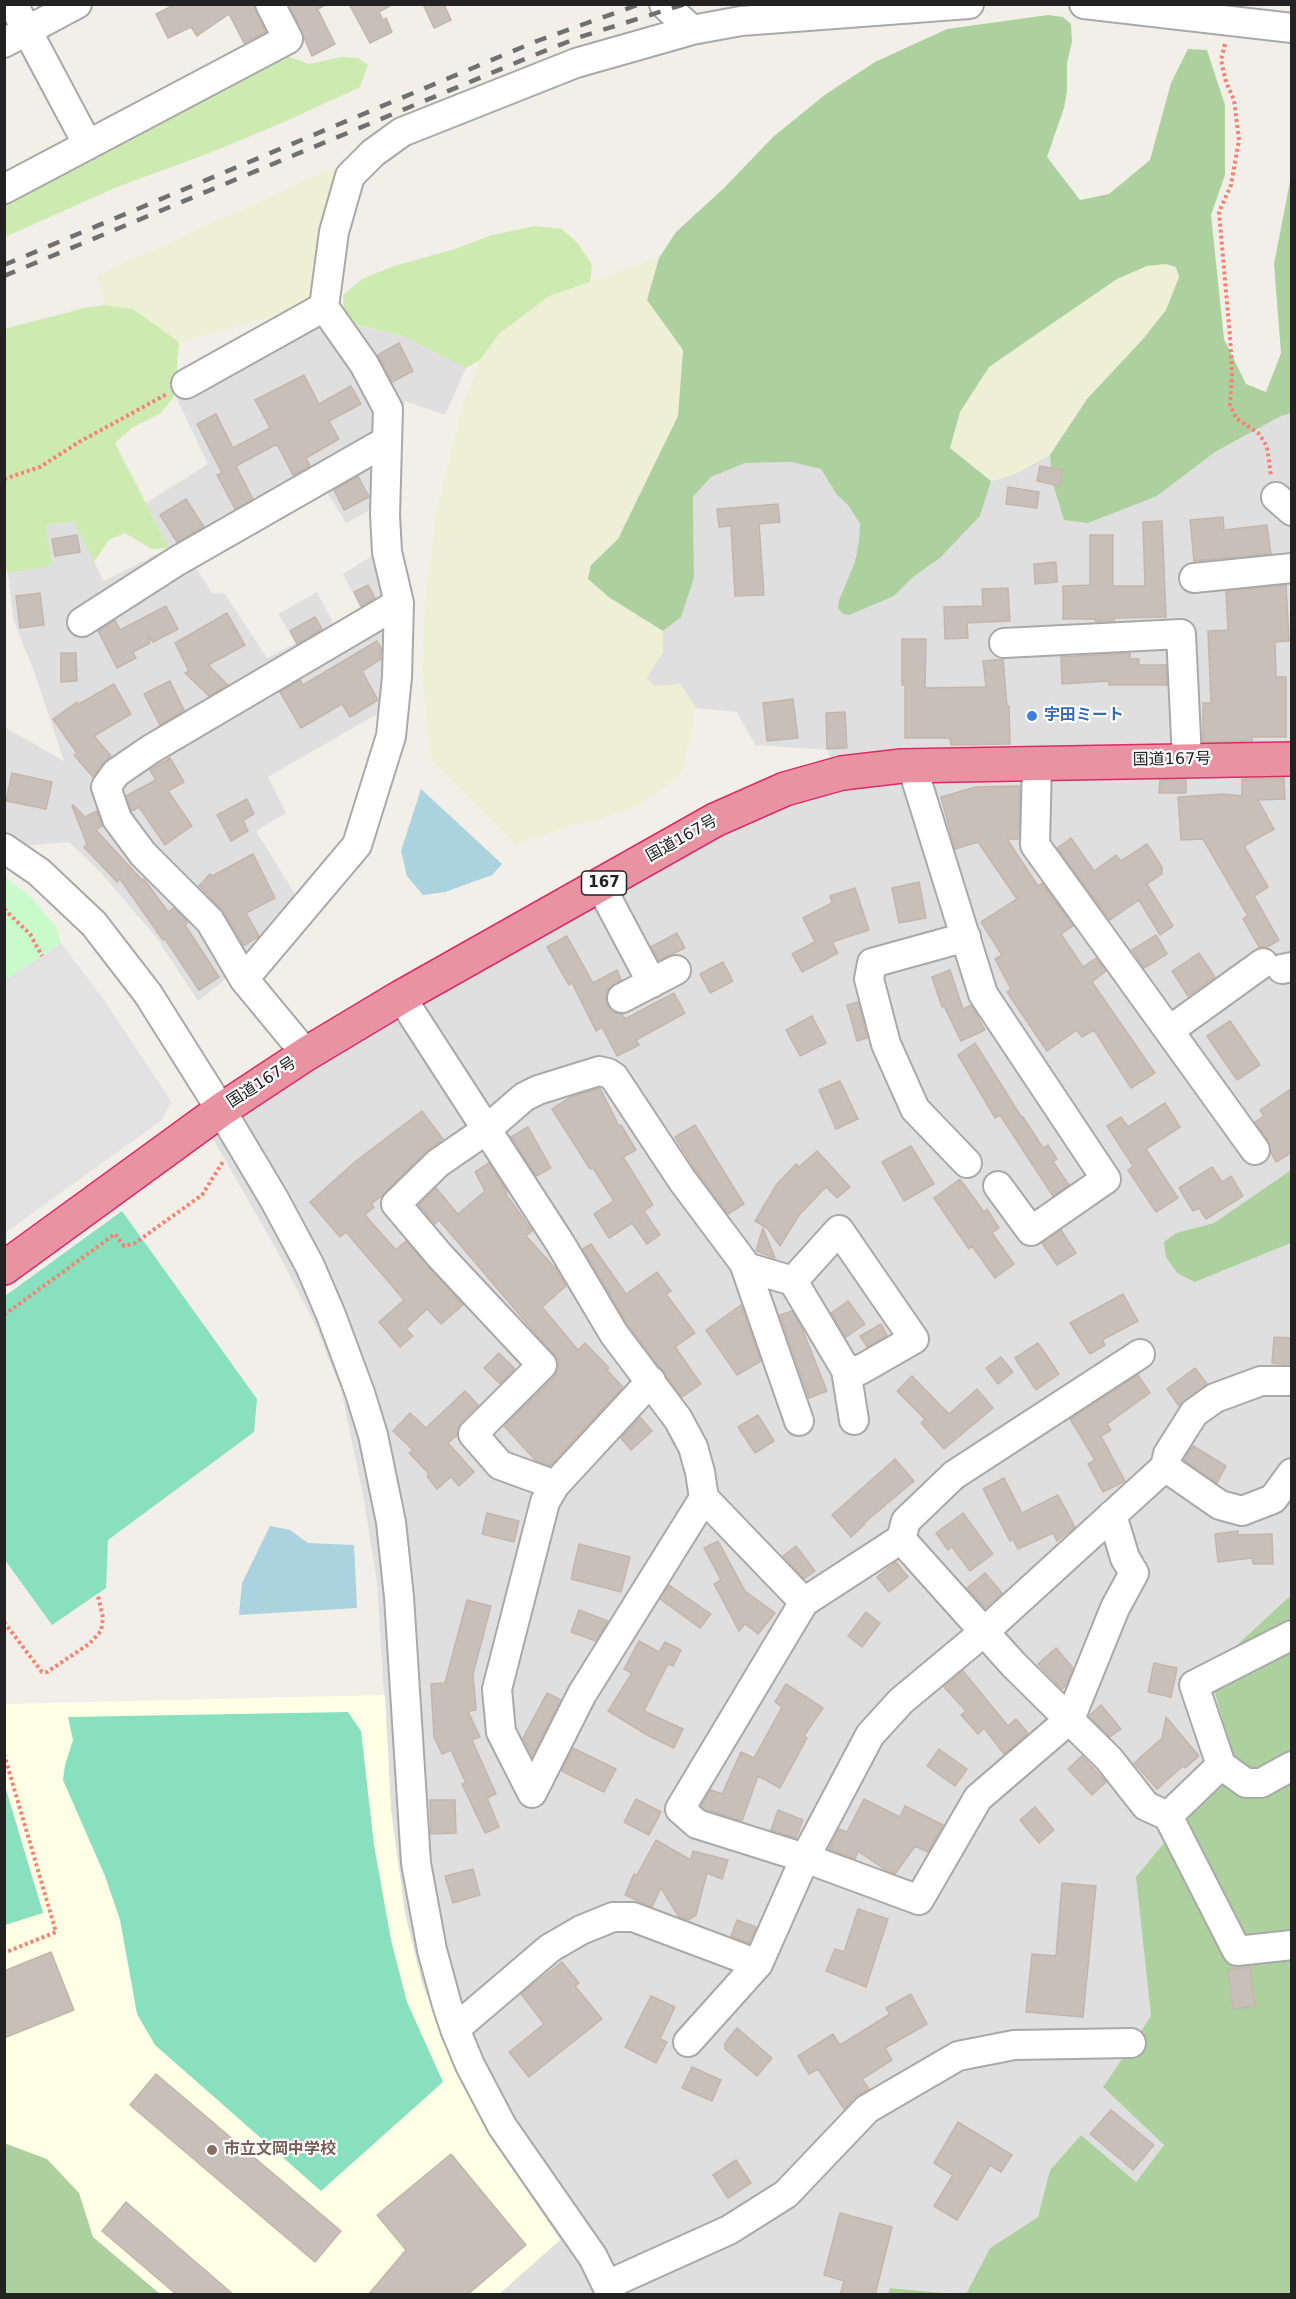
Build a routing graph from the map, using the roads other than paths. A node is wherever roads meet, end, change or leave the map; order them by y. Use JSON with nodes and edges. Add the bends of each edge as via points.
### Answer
{"nodes":[{"id":1,"x":14,"y":4,"type":"edge"},
{"id":2,"x":77,"y":4,"type":"edge"},
{"id":3,"x":270,"y":4,"type":"edge"},
{"id":4,"x":664,"y":4,"type":"edge"},
{"id":5,"x":969,"y":4,"type":"edge"},
{"id":6,"x":1084,"y":4,"type":"edge"},
{"id":7,"x":1292,"y":28,"type":"edge"},
{"id":8,"x":692,"y":30,"type":"junction"},
{"id":9,"x":16,"y":37,"type":"edge"},
{"id":10,"x":88,"y":145,"type":"junction"},
{"id":11,"x":4,"y":189,"type":"edge"},
{"id":12,"x":324,"y":307,"type":"junction"},
{"id":13,"x":186,"y":384,"type":"road end"},
{"id":14,"x":385,"y":442,"type":"junction"},
{"id":15,"x":1292,"y":568,"type":"edge"},
{"id":16,"x":1194,"y":578,"type":"dead end"},
{"id":17,"x":399,"y":603,"type":"junction"},
{"id":18,"x":82,"y":622,"type":"dead end"},
{"id":19,"x":1004,"y":643,"type":"dead end"},
{"id":20,"x":1187,"y":759,"type":"junction"},
{"id":21,"x":1292,"y":759,"type":"edge"},
{"id":22,"x":1036,"y":763,"type":"junction"},
{"id":23,"x":912,"y":766,"type":"junction"},
{"id":24,"x":4,"y":848,"type":"edge"},
{"id":25,"x":600,"y":885,"type":"junction"},
{"id":26,"x":966,"y":937,"type":"junction"},
{"id":27,"x":1279,"y":966,"type":"edge"},
{"id":28,"x":244,"y":979,"type":"junction"},
{"id":29,"x":401,"y":997,"type":"junction"},
{"id":30,"x":622,"y":998,"type":"dead end"},
{"id":31,"x":1170,"y":1030,"type":"junction"},
{"id":32,"x":306,"y":1054,"type":"junction"},
{"id":33,"x":221,"y":1110,"type":"junction"},
{"id":34,"x":486,"y":1130,"type":"junction"},
{"id":35,"x":1255,"y":1150,"type":"dead end"},
{"id":36,"x":966,"y":1163,"type":"dead end"},
{"id":37,"x":998,"y":1186,"type":"dead end"},
{"id":38,"x":4,"y":1268,"type":"edge"},
{"id":39,"x":746,"y":1268,"type":"junction"},
{"id":40,"x":793,"y":1281,"type":"junction"},
{"id":41,"x":1140,"y":1354,"type":"dead end"},
{"id":42,"x":846,"y":1370,"type":"junction"},
{"id":43,"x":651,"y":1381,"type":"junction"},
{"id":44,"x":1292,"y":1381,"type":"edge"},
{"id":45,"x":854,"y":1420,"type":"dead end"},
{"id":46,"x":799,"y":1421,"type":"dead end"},
{"id":47,"x":1165,"y":1467,"type":"junction"},
{"id":48,"x":1292,"y":1473,"type":"edge"},
{"id":49,"x":555,"y":1485,"type":"junction"},
{"id":50,"x":704,"y":1498,"type":"junction"},
{"id":51,"x":1112,"y":1515,"type":"junction"},
{"id":52,"x":901,"y":1539,"type":"junction"},
{"id":53,"x":804,"y":1602,"type":"junction"},
{"id":54,"x":985,"y":1631,"type":"junction"},
{"id":55,"x":1292,"y":1635,"type":"edge"},
{"id":56,"x":1070,"y":1719,"type":"junction"},
{"id":57,"x":1221,"y":1765,"type":"junction"},
{"id":58,"x":1292,"y":1766,"type":"edge"},
{"id":59,"x":1168,"y":1816,"type":"junction"},
{"id":60,"x":805,"y":1858,"type":"junction"},
{"id":61,"x":1292,"y":1945,"type":"edge"},
{"id":62,"x":759,"y":1964,"type":"junction"},
{"id":63,"x":455,"y":2029,"type":"junction"},
{"id":64,"x":688,"y":2042,"type":"dead end"},
{"id":65,"x":1131,"y":2043,"type":"dead end"},
{"id":66,"x":609,"y":2290,"type":"edge"}],
"edges":[{"from":1,"to":9,"type":"street"},
{"from":2,"to":9,"type":"street"},
{"from":3,"to":10,"type":"street","via":[[288,39]]},
{"from":4,"to":8,"type":"street"},
{"from":5,"to":8,"type":"street","via":[[741,21]]},
{"from":6,"to":7,"type":"street"},
{"from":8,"to":12,"type":"street","via":[[576,63],[402,132],[373,153],[350,176],[340,204]]},
{"from":9,"to":10,"type":"street"},
{"from":10,"to":11,"type":"street"},
{"from":12,"to":13,"type":"street"},
{"from":12,"to":14,"type":"street","via":[[388,409]]},
{"from":14,"to":17,"type":"street","via":[[387,552]]},
{"from":14,"to":18,"type":"street","via":[[177,561]]},
{"from":15,"to":16,"type":"street"},
{"from":17,"to":28,"type":"street","via":[[391,736],[357,845]]},
{"from":17,"to":28,"type":"street","via":[[151,749],[116,773],[106,787],[117,819],[143,854],[210,921]]},
{"from":19,"to":20,"type":"street","via":[[1181,634]]},
{"from":20,"to":21,"type":"highway","name":"国道167号","number":"167"},
{"from":20,"to":22,"type":"highway","name":"国道167号","number":"167"},
{"from":22,"to":23,"type":"highway","name":"国道167号","number":"167"},
{"from":22,"to":31,"type":"street","via":[[1035,845]]},
{"from":23,"to":25,"type":"highway","name":"国道167号","number":"167","via":[[842,773],[785,789],[715,820]]},
{"from":23,"to":26,"type":"street"},
{"from":24,"to":33,"type":"street","via":[[39,872],[94,924],[148,994]]},
{"from":25,"to":29,"type":"highway","name":"国道167号","number":"167"},
{"from":25,"to":30,"type":"street","via":[[664,977]]},
{"from":26,"to":36,"type":"street","via":[[872,963],[869,979],[886,1044],[915,1109]]},
{"from":26,"to":37,"type":"street","via":[[983,994],[1106,1179],[1031,1231]]},
{"from":27,"to":31,"type":"street"},
{"from":28,"to":32,"type":"street"},
{"from":29,"to":32,"type":"highway","name":"国道167号","number":"167"},
{"from":29,"to":34,"type":"street"},
{"from":31,"to":35,"type":"street"},
{"from":32,"to":33,"type":"highway","name":"国道167号","number":"167"},
{"from":33,"to":38,"type":"highway","name":"国道167号","number":"167"},
{"from":33,"to":63,"type":"street","via":[[310,1266],[348,1358],[373,1435],[391,1522],[399,1597],[416,1863],[432,1950]]},
{"from":34,"to":39,"type":"street","via":[[538,1090],[599,1071],[608,1073]]},
{"from":34,"to":43,"type":"street","via":[[614,1334]]},
{"from":34,"to":49,"type":"street","via":[[438,1163],[396,1204],[542,1365],[473,1434],[500,1465]]},
{"from":39,"to":40,"type":"street"},
{"from":39,"to":46,"type":"street"},
{"from":40,"to":42,"type":"street"},
{"from":40,"to":42,"type":"street","via":[[839,1230],[915,1339],[860,1370]]},
{"from":41,"to":52,"type":"street","via":[[954,1475],[906,1521]]},
{"from":42,"to":45,"type":"street"},
{"from":43,"to":49,"type":"street"},
{"from":43,"to":50,"type":"street","via":[[693,1447]]},
{"from":44,"to":47,"type":"street","via":[[1260,1382],[1215,1398],[1194,1413],[1168,1455]]},
{"from":47,"to":48,"type":"street","via":[[1220,1505],[1242,1511],[1273,1499]]},
{"from":47,"to":51,"type":"street"},
{"from":49,"to":50,"type":"street","via":[[545,1502],[497,1689],[501,1732],[532,1793],[582,1694]]},
{"from":50,"to":53,"type":"street"},
{"from":51,"to":54,"type":"street"},
{"from":51,"to":56,"type":"street","via":[[1125,1558],[1134,1573]]},
{"from":52,"to":53,"type":"street"},
{"from":52,"to":54,"type":"street"},
{"from":53,"to":60,"type":"street","via":[[680,1809],[697,1824]]},
{"from":54,"to":56,"type":"street"},
{"from":54,"to":60,"type":"street","via":[[901,1701],[870,1735]]},
{"from":55,"to":57,"type":"street","via":[[1194,1684]]},
{"from":56,"to":59,"type":"street","via":[[1109,1759],[1146,1806]]},
{"from":56,"to":60,"type":"street","via":[[978,1798],[919,1900]]},
{"from":57,"to":58,"type":"street","via":[[1246,1783],[1261,1783]]},
{"from":57,"to":59,"type":"street"},
{"from":59,"to":61,"type":"street","via":[[1237,1951]]},
{"from":60,"to":62,"type":"street"},
{"from":62,"to":63,"type":"street","via":[[633,1917],[613,1917],[550,1948]]},
{"from":62,"to":64,"type":"street"},
{"from":63,"to":66,"type":"street","via":[[502,2126],[593,2257]]},
{"from":65,"to":66,"type":"street","via":[[1014,2045],[958,2056],[867,2109],[786,2194],[729,2230]]}]}
